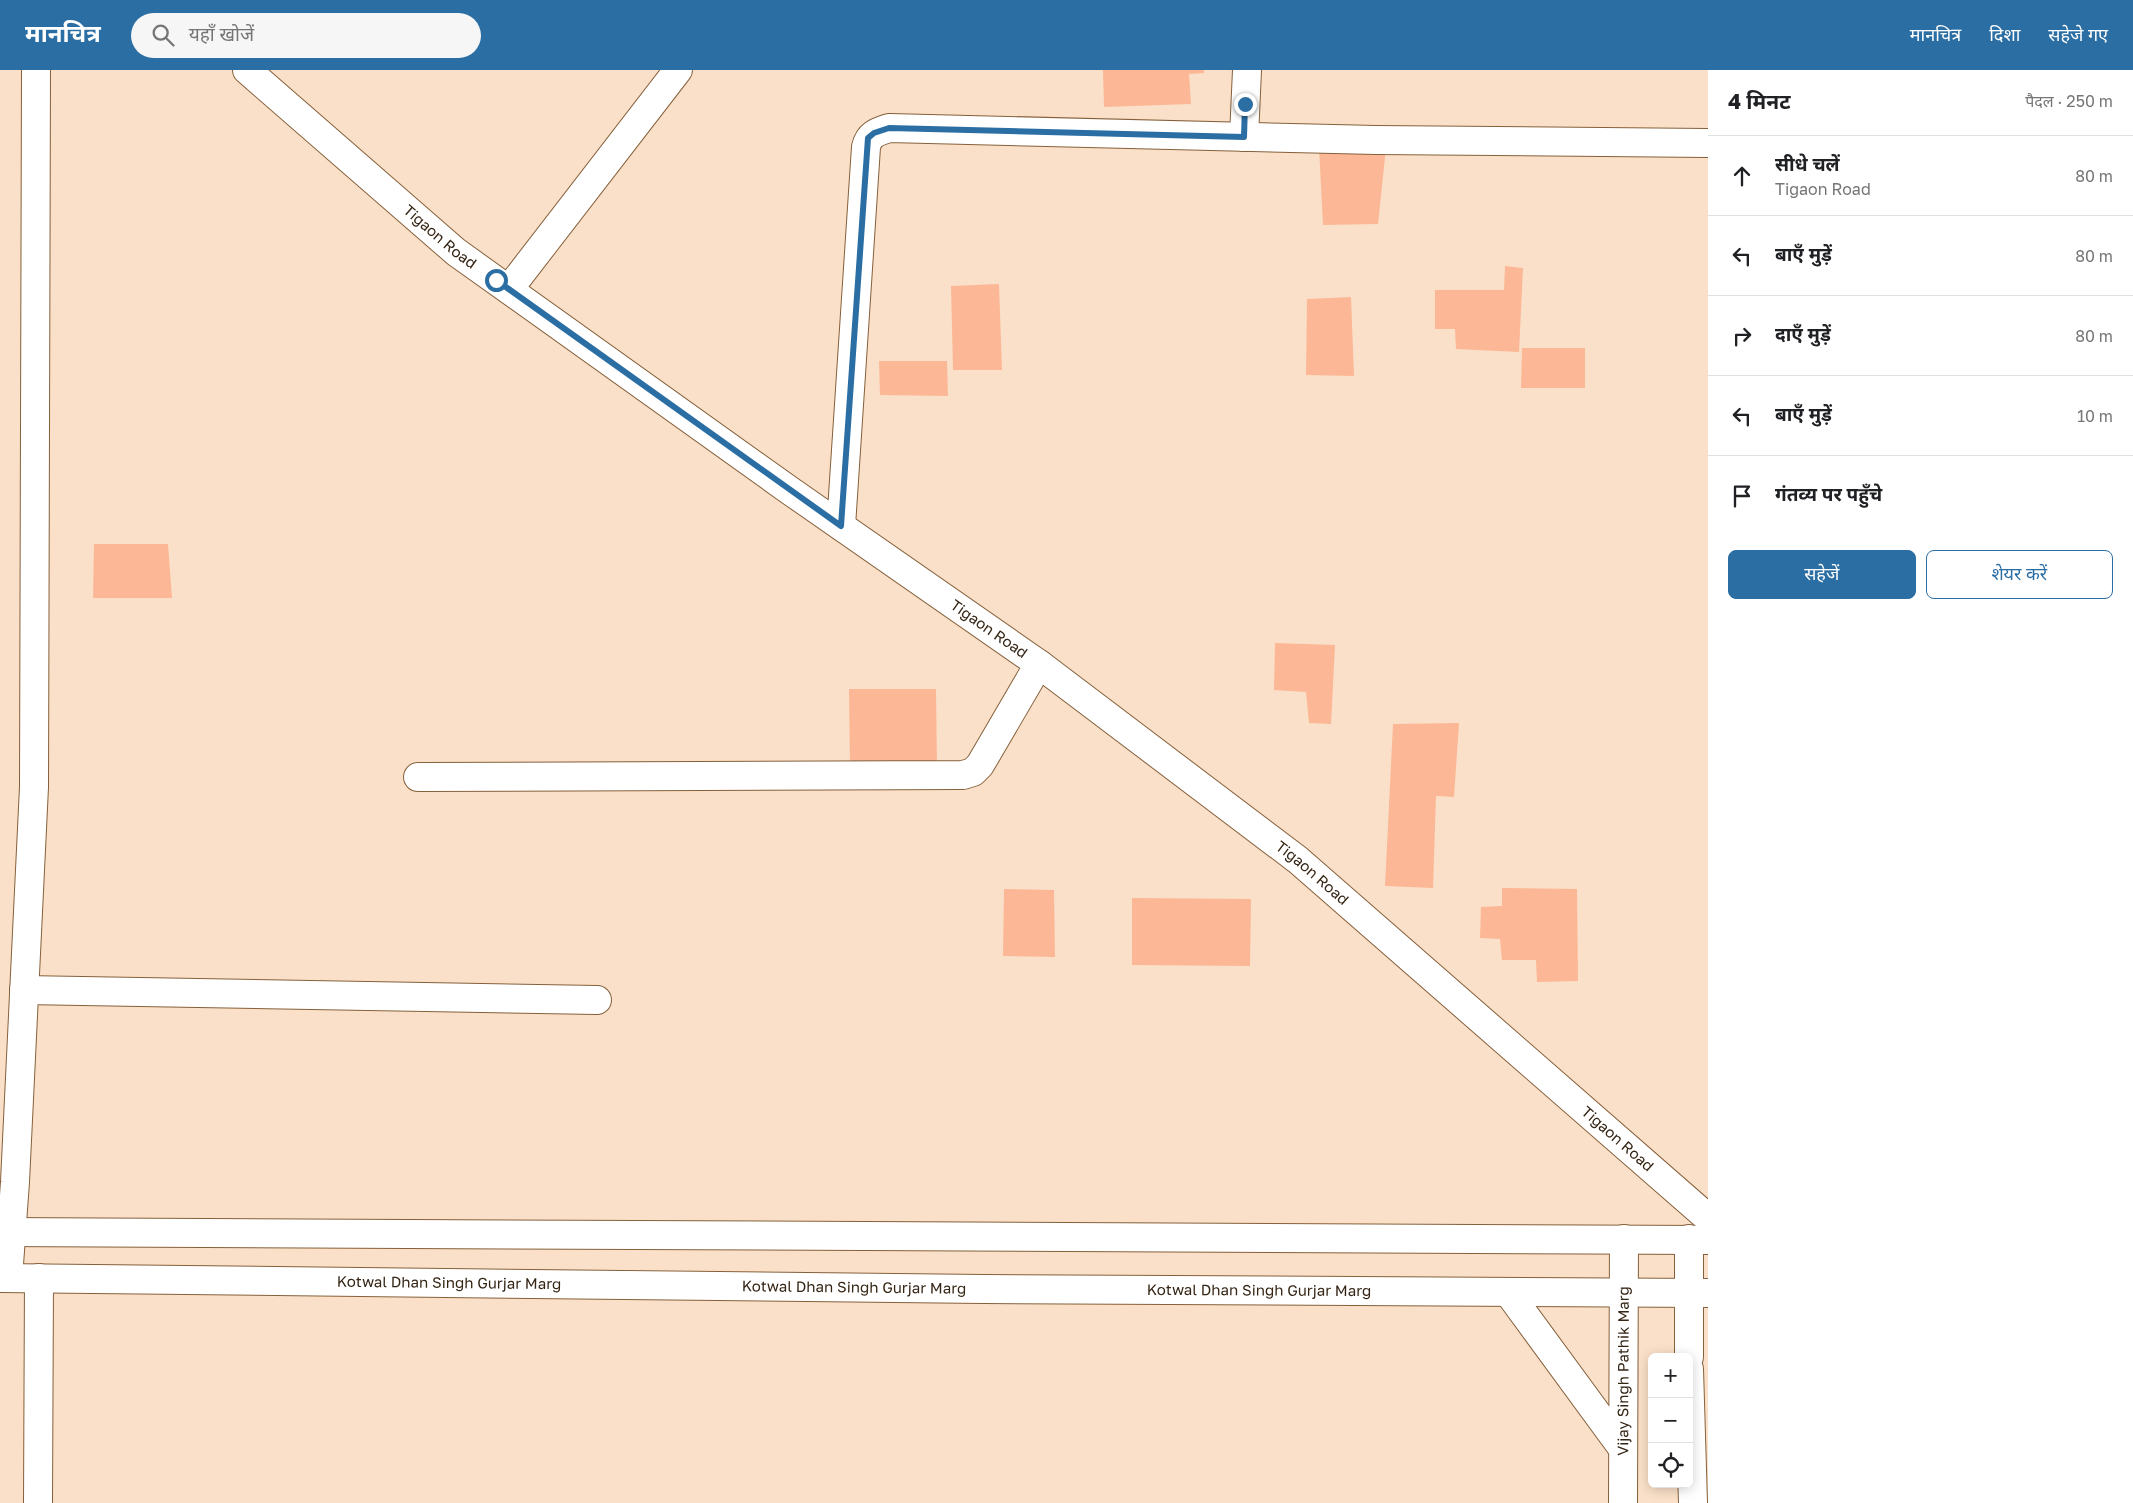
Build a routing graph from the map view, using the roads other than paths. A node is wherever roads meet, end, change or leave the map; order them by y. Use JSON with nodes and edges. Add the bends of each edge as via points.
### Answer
{"nodes":[{"id":1,"x":36,"y":70,"type":"edge"},
{"id":2,"x":247,"y":70,"type":"edge"},
{"id":3,"x":1247,"y":70,"type":"edge"},
{"id":4,"x":673,"y":72,"type":"edge"},
{"id":5,"x":1244,"y":137,"type":"junction"},
{"id":6,"x":1708,"y":143,"type":"edge"},
{"id":7,"x":509,"y":289,"type":"junction"},
{"id":8,"x":841,"y":526,"type":"junction"},
{"id":9,"x":1039,"y":664,"type":"junction"},
{"id":10,"x":418,"y":777,"type":"dead end"},
{"id":11,"x":24,"y":990,"type":"junction"},
{"id":12,"x":597,"y":1000,"type":"dead end"},
{"id":13,"x":1708,"y":1218,"type":"edge"},
{"id":14,"x":6,"y":1232,"type":"edge"},
{"id":15,"x":1624,"y":1239,"type":"junction"},
{"id":16,"x":1698,"y":1240,"type":"edge"},
{"id":17,"x":4,"y":1278,"type":"edge"},
{"id":18,"x":39,"y":1278,"type":"junction"},
{"id":19,"x":1508,"y":1292,"type":"junction"},
{"id":20,"x":1623,"y":1293,"type":"junction"},
{"id":21,"x":1698,"y":1293,"type":"edge"},
{"id":22,"x":1690,"y":1353,"type":"edge"},
{"id":23,"x":1693,"y":1393,"type":"edge"},
{"id":24,"x":1699,"y":1428,"type":"edge"},
{"id":25,"x":1623,"y":1449,"type":"junction"},
{"id":26,"x":38,"y":1503,"type":"edge"},
{"id":27,"x":1623,"y":1503,"type":"edge"},
{"id":28,"x":1693,"y":1503,"type":"edge"}],
"edges":[{"from":1,"to":11,"type":"street","via":[[34,787]]},
{"from":2,"to":7,"type":"street","name":"Tigaon Road","via":[[456,252]]},
{"from":3,"to":5,"type":"street"},
{"from":4,"to":7,"type":"street"},
{"from":5,"to":6,"type":"street"},
{"from":5,"to":8,"type":"street","via":[[889,128],[868,138]]},
{"from":7,"to":8,"type":"street","name":"Tigaon Road"},
{"from":8,"to":9,"type":"street","name":"Tigaon Road"},
{"from":9,"to":10,"type":"street","via":[[980,765],[963,775]]},
{"from":9,"to":13,"type":"street","name":"Tigaon Road","via":[[1298,860]]},
{"from":11,"to":12,"type":"street"},
{"from":11,"to":14,"type":"street","via":[[15,1182]]},
{"from":14,"to":15,"type":"street"},
{"from":14,"to":17,"type":"street"},
{"from":15,"to":16,"type":"street"},
{"from":15,"to":20,"type":"street","name":"Vijay Singh Pathik Marg"},
{"from":16,"to":21,"type":"street"},
{"from":17,"to":18,"type":"street","name":"Kotwal Dhan Singh Gurjar Marg"},
{"from":18,"to":19,"type":"street","name":"Kotwal Dhan Singh Gurjar Marg"},
{"from":18,"to":26,"type":"street"},
{"from":19,"to":20,"type":"street","name":"Kotwal Dhan Singh Gurjar Marg"},
{"from":19,"to":25,"type":"street"},
{"from":20,"to":21,"type":"street","name":"Kotwal Dhan Singh Gurjar Marg"},
{"from":20,"to":25,"type":"street","name":"Vijay Singh Pathik Marg"},
{"from":21,"to":22,"type":"street"},
{"from":23,"to":24,"type":"street"},
{"from":24,"to":28,"type":"street"},
{"from":25,"to":27,"type":"street","name":"Vijay Singh Pathik Marg"}]}
